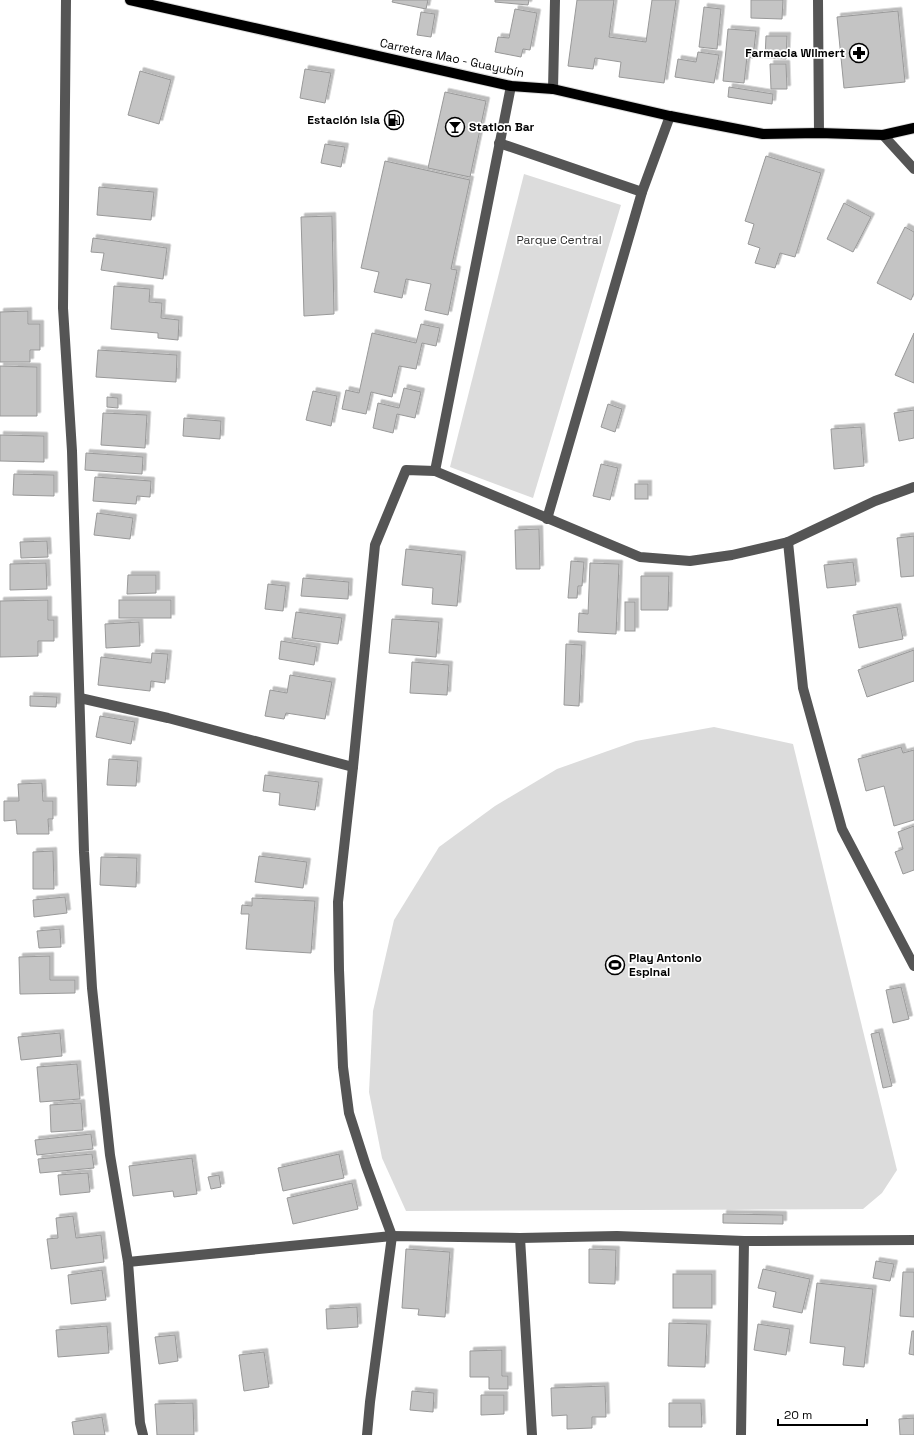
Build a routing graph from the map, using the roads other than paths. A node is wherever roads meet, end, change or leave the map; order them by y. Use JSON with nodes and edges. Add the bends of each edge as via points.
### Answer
{"nodes":[{"id":1,"x":66,"y":0,"type":"edge"},
{"id":2,"x":130,"y":0,"type":"edge"},
{"id":3,"x":555,"y":0,"type":"edge"},
{"id":4,"x":818,"y":0,"type":"edge"},
{"id":5,"x":510,"y":86,"type":"junction"},
{"id":6,"x":553,"y":89,"type":"junction"},
{"id":7,"x":670,"y":116,"type":"junction"},
{"id":8,"x":914,"y":128,"type":"edge"},
{"id":9,"x":819,"y":133,"type":"junction"},
{"id":10,"x":883,"y":135,"type":"junction"},
{"id":11,"x":499,"y":143,"type":"junction"},
{"id":12,"x":914,"y":169,"type":"edge"},
{"id":13,"x":642,"y":192,"type":"junction"},
{"id":14,"x":435,"y":471,"type":"junction"},
{"id":15,"x":914,"y":487,"type":"edge"},
{"id":16,"x":547,"y":519,"type":"junction"},
{"id":17,"x":788,"y":542,"type":"junction"},
{"id":18,"x":80,"y":698,"type":"junction"},
{"id":19,"x":354,"y":767,"type":"junction"},
{"id":20,"x":914,"y":966,"type":"edge"},
{"id":21,"x":392,"y":1236,"type":"junction"},
{"id":22,"x":520,"y":1238,"type":"junction"},
{"id":23,"x":914,"y":1240,"type":"edge"},
{"id":24,"x":744,"y":1242,"type":"junction"},
{"id":25,"x":128,"y":1262,"type":"junction"},
{"id":26,"x":142,"y":1435,"type":"edge"},
{"id":27,"x":367,"y":1435,"type":"edge"},
{"id":28,"x":532,"y":1435,"type":"edge"},
{"id":29,"x":741,"y":1435,"type":"edge"}],
"edges":[{"from":1,"to":18,"type":"street","via":[[63,308],[72,451]]},
{"from":2,"to":5,"type":"main road","name":"Carretera Mao - Guayubín"},
{"from":3,"to":6,"type":"street"},
{"from":4,"to":9,"type":"street"},
{"from":5,"to":6,"type":"main road","name":"Carretera Mao - Guayubín"},
{"from":5,"to":11,"type":"street"},
{"from":6,"to":7,"type":"main road","name":"Carretera Mao - Guayubín"},
{"from":7,"to":9,"type":"main road","name":"Carretera Mao - Guayubín","via":[[763,134]]},
{"from":7,"to":13,"type":"street"},
{"from":8,"to":10,"type":"main road","name":"Carretera Mao - Guayubín"},
{"from":9,"to":10,"type":"main road","name":"Carretera Mao - Guayubín"},
{"from":10,"to":12,"type":"street"},
{"from":11,"to":13,"type":"street"},
{"from":11,"to":14,"type":"street"},
{"from":13,"to":16,"type":"street"},
{"from":14,"to":16,"type":"street"},
{"from":14,"to":19,"type":"street","via":[[406,470],[375,545]]},
{"from":15,"to":17,"type":"street","via":[[875,501]]},
{"from":16,"to":17,"type":"street","via":[[640,557],[690,561],[732,555]]},
{"from":17,"to":20,"type":"street","via":[[803,688],[842,829]]},
{"from":18,"to":19,"type":"street","via":[[168,718]]},
{"from":18,"to":25,"type":"street","via":[[84,852],[92,988],[110,1155]]},
{"from":19,"to":21,"type":"street","via":[[338,902],[343,1067],[349,1113]]},
{"from":21,"to":22,"type":"street"},
{"from":21,"to":25,"type":"street"},
{"from":21,"to":27,"type":"street"},
{"from":22,"to":24,"type":"street","via":[[617,1236]]},
{"from":22,"to":28,"type":"street"},
{"from":23,"to":24,"type":"street"},
{"from":24,"to":29,"type":"street"},
{"from":25,"to":26,"type":"street"}]}
